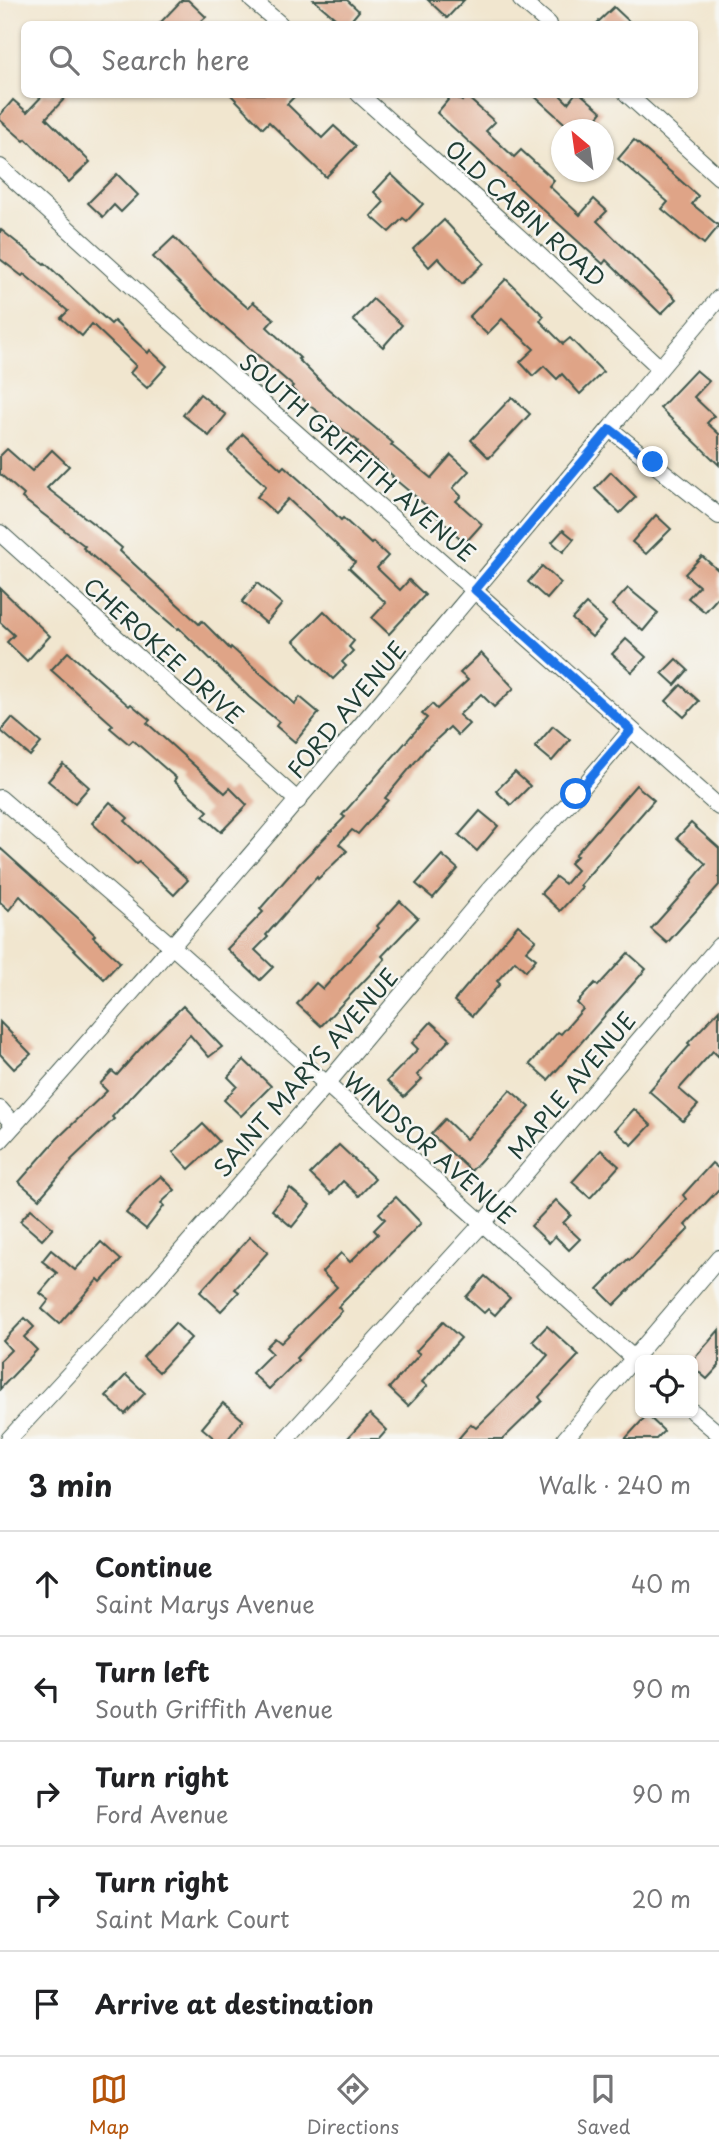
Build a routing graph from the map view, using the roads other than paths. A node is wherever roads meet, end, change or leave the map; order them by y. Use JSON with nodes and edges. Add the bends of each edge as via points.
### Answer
{"nodes":[{"id":1,"x":252,"y":0,"type":"edge"},
{"id":2,"x":521,"y":0,"type":"edge"},
{"id":3,"x":276,"y":21,"type":"edge"},
{"id":4,"x":546,"y":21,"type":"edge"},
{"id":5,"x":363,"y":98,"type":"edge"},
{"id":6,"x":630,"y":98,"type":"edge"},
{"id":7,"x":0,"y":167,"type":"edge"},
{"id":8,"x":719,"y":177,"type":"edge"},
{"id":9,"x":719,"y":298,"type":"edge"},
{"id":10,"x":660,"y":368,"type":"junction"},
{"id":11,"x":610,"y":429,"type":"junction"},
{"id":12,"x":719,"y":516,"type":"edge"},
{"id":13,"x":0,"y":533,"type":"edge"},
{"id":14,"x":475,"y":590,"type":"junction"},
{"id":15,"x":631,"y":730,"type":"junction"},
{"id":16,"x":0,"y":798,"type":"edge"},
{"id":17,"x":298,"y":801,"type":"junction"},
{"id":18,"x":719,"y":807,"type":"edge"},
{"id":19,"x":719,"y":946,"type":"edge"},
{"id":20,"x":173,"y":947,"type":"junction"},
{"id":21,"x":326,"y":1085,"type":"junction"},
{"id":22,"x":0,"y":1109,"type":"edge"},
{"id":23,"x":14,"y":1125,"type":"junction"},
{"id":24,"x":0,"y":1141,"type":"edge"},
{"id":25,"x":483,"y":1223,"type":"junction"},
{"id":26,"x":719,"y":1258,"type":"edge"},
{"id":27,"x":642,"y":1355,"type":"edge"},
{"id":28,"x":635,"y":1359,"type":"edge"},
{"id":29,"x":635,"y":1363,"type":"edge"},
{"id":30,"x":698,"y":1416,"type":"edge"},
{"id":31,"x":719,"y":1434,"type":"edge"},
{"id":32,"x":9,"y":1439,"type":"edge"},
{"id":33,"x":286,"y":1439,"type":"edge"},
{"id":34,"x":565,"y":1439,"type":"edge"}],
"edges":[{"from":1,"to":3,"type":"street"},
{"from":2,"to":4,"type":"street"},
{"from":5,"to":10,"type":"street","name":"OLD CABIN ROAD"},
{"from":6,"to":8,"type":"street"},
{"from":7,"to":14,"type":"street","name":"SOUTH GRIFFITH AVENUE"},
{"from":9,"to":10,"type":"street","name":"FORD AVENUE"},
{"from":10,"to":11,"type":"street","name":"FORD AVENUE"},
{"from":11,"to":12,"type":"street"},
{"from":11,"to":14,"type":"street","name":"FORD AVENUE"},
{"from":13,"to":17,"type":"street","name":"CHEROKEE DRIVE"},
{"from":14,"to":15,"type":"street","name":"SOUTH GRIFFITH AVENUE"},
{"from":14,"to":17,"type":"street","name":"FORD AVENUE"},
{"from":15,"to":18,"type":"street","name":"SOUTH GRIFFITH AVENUE"},
{"from":15,"to":21,"type":"street","name":"SAINT MARYS AVENUE"},
{"from":16,"to":20,"type":"street","name":"WINDSOR AVENUE"},
{"from":17,"to":20,"type":"street","name":"FORD AVENUE"},
{"from":19,"to":25,"type":"street","name":"MAPLE AVENUE"},
{"from":20,"to":21,"type":"street","name":"WINDSOR AVENUE"},
{"from":20,"to":23,"type":"street","name":"FORD AVENUE"},
{"from":21,"to":25,"type":"street","name":"WINDSOR AVENUE"},
{"from":21,"to":32,"type":"street","name":"SAINT MARYS AVENUE","via":[[149,1288]]},
{"from":22,"to":23,"type":"street"},
{"from":23,"to":24,"type":"street","name":"FORD AVENUE"},
{"from":25,"to":28,"type":"street","name":"WINDSOR AVENUE"},
{"from":25,"to":33,"type":"street","name":"MAPLE AVENUE"},
{"from":26,"to":27,"type":"street"},
{"from":29,"to":34,"type":"street"},
{"from":30,"to":31,"type":"street"}]}
